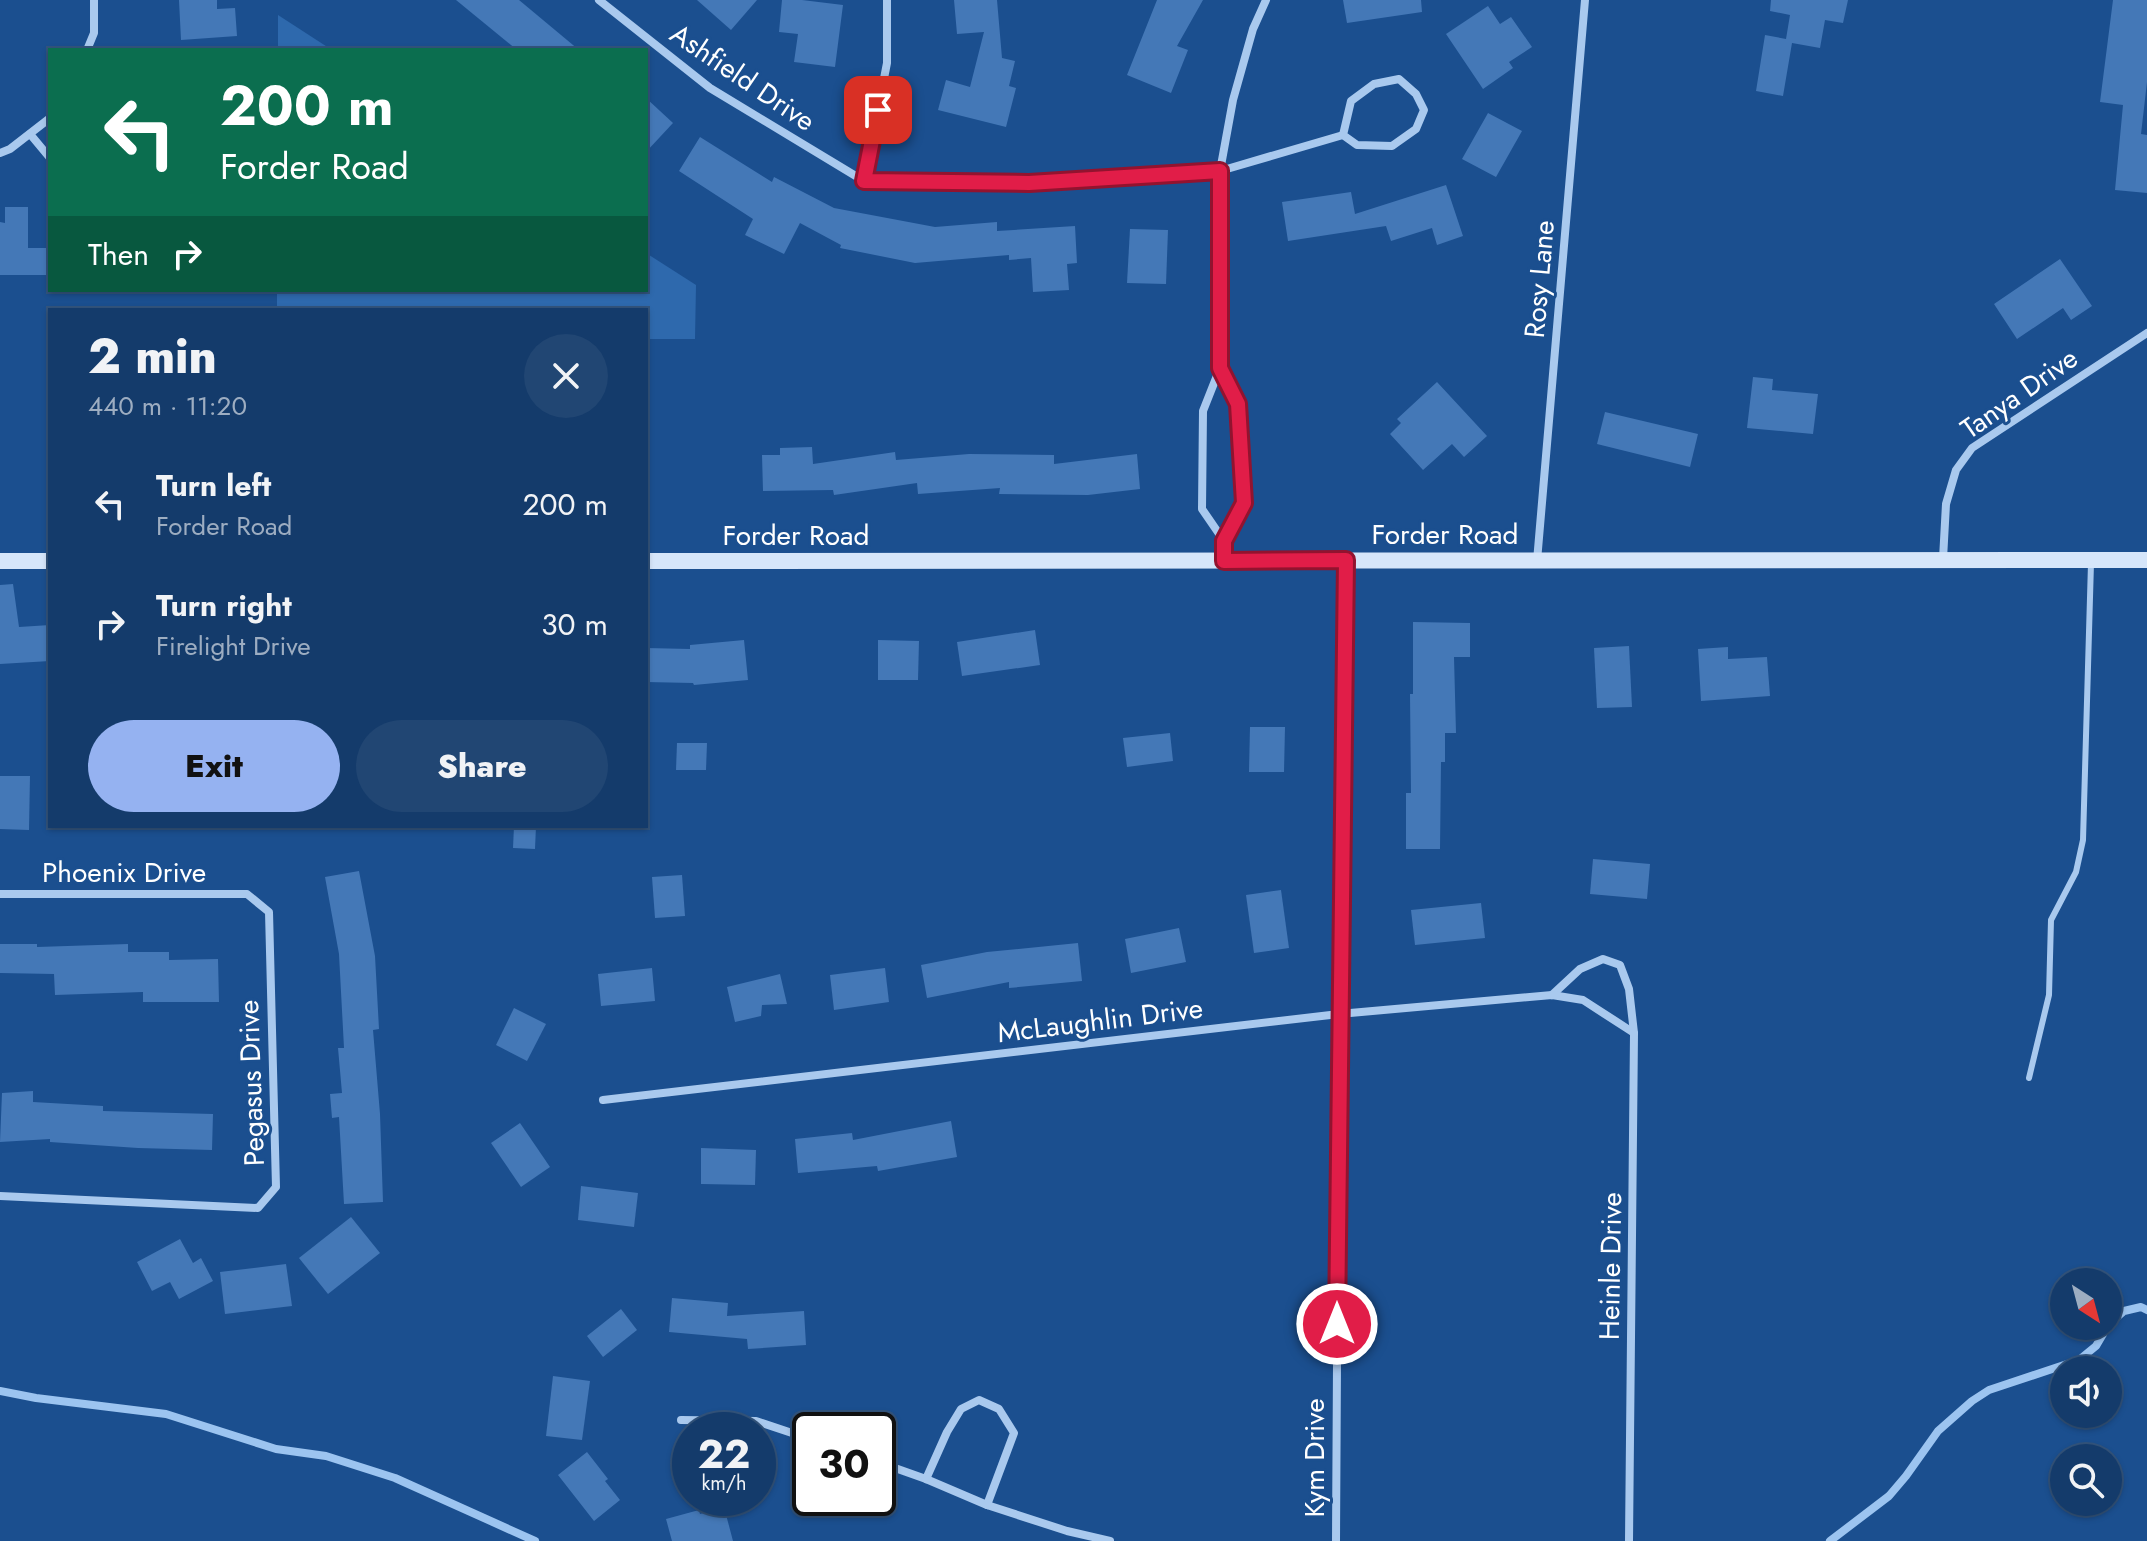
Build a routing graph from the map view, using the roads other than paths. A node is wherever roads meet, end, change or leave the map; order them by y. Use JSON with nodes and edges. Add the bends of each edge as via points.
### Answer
{"nodes":[{"id":1,"x":94,"y":0,"type":"edge"},
{"id":2,"x":599,"y":0,"type":"edge"},
{"id":3,"x":887,"y":0,"type":"edge"},
{"id":4,"x":1266,"y":0,"type":"edge"},
{"id":5,"x":1585,"y":0,"type":"edge"},
{"id":6,"x":88,"y":48,"type":"edge"},
{"id":7,"x":48,"y":120,"type":"edge"},
{"id":8,"x":30,"y":134,"type":"junction"},
{"id":9,"x":1343,"y":135,"type":"junction"},
{"id":10,"x":0,"y":153,"type":"edge"},
{"id":11,"x":48,"y":156,"type":"edge"},
{"id":12,"x":1220,"y":171,"type":"junction"},
{"id":13,"x":864,"y":181,"type":"junction"},
{"id":14,"x":2147,"y":333,"type":"edge"},
{"id":15,"x":1220,"y":368,"type":"junction"},
{"id":16,"x":1224,"y":541,"type":"junction"},
{"id":17,"x":1943,"y":559,"type":"junction"},
{"id":18,"x":1346,"y":560,"type":"junction"},
{"id":19,"x":2147,"y":560,"type":"edge"},
{"id":20,"x":0,"y":561,"type":"edge"},
{"id":21,"x":48,"y":561,"type":"edge"},
{"id":22,"x":648,"y":561,"type":"edge"},
{"id":23,"x":1224,"y":561,"type":"junction"},
{"id":24,"x":1537,"y":561,"type":"junction"},
{"id":25,"x":2091,"y":561,"type":"junction"},
{"id":26,"x":0,"y":894,"type":"edge"},
{"id":27,"x":247,"y":894,"type":"joint"},
{"id":28,"x":1552,"y":995,"type":"junction"},
{"id":29,"x":1339,"y":1014,"type":"junction"},
{"id":30,"x":1634,"y":1033,"type":"junction"},
{"id":31,"x":2029,"y":1078,"type":"dead end"},
{"id":32,"x":603,"y":1100,"type":"dead end"},
{"id":33,"x":0,"y":1196,"type":"edge"},
{"id":34,"x":896,"y":1468,"type":"edge"},
{"id":35,"x":926,"y":1479,"type":"junction"},
{"id":36,"x":987,"y":1505,"type":"junction"},
{"id":37,"x":1110,"y":1541,"type":"edge"},
{"id":38,"x":1336,"y":1541,"type":"edge"},
{"id":39,"x":1629,"y":1541,"type":"edge"}],
"edges":[{"from":1,"to":6,"type":"street","via":[[94,33]]},
{"from":2,"to":13,"type":"street","name":"Ashfield Drive","via":[[710,88]]},
{"from":3,"to":13,"type":"street","via":[[887,63]]},
{"from":4,"to":12,"type":"street","via":[[1233,100]]},
{"from":5,"to":24,"type":"street","name":"Rosy Lane"},
{"from":7,"to":8,"type":"street"},
{"from":8,"to":10,"type":"street"},
{"from":8,"to":11,"type":"street"},
{"from":9,"to":9,"type":"street","via":[[1351,101],[1374,84],[1399,79],[1424,110],[1416,129],[1392,146],[1357,145]]},
{"from":9,"to":12,"type":"street"},
{"from":12,"to":13,"type":"street","via":[[1029,183]]},
{"from":12,"to":15,"type":"street"},
{"from":14,"to":17,"type":"street","name":"Tanya Drive","via":[[1972,448],[1956,470],[1946,504]]},
{"from":15,"to":16,"type":"street","via":[[1238,404],[1244,503]]},
{"from":15,"to":16,"type":"street","via":[[1203,411],[1202,509]]},
{"from":16,"to":23,"type":"street"},
{"from":17,"to":24,"type":"main road","name":"Forder Road"},
{"from":17,"to":25,"type":"main road","name":"Forder Road"},
{"from":18,"to":23,"type":"main road","name":"Forder Road"},
{"from":18,"to":24,"type":"main road","name":"Forder Road"},
{"from":18,"to":29,"type":"street","name":"Kym Drive"},
{"from":19,"to":25,"type":"main road","name":"Forder Road"},
{"from":20,"to":21,"type":"main road"},
{"from":22,"to":23,"type":"main road","name":"Forder Road"},
{"from":25,"to":31,"type":"lane","via":[[2083,840],[2076,872],[2051,920],[2049,995]]},
{"from":26,"to":27,"type":"street","name":"Phoenix Drive"},
{"from":27,"to":33,"type":"street","name":"Pegasus Drive","via":[[269,912],[276,1187],[258,1208]]},
{"from":28,"to":29,"type":"street","name":"McLaughlin Drive"},
{"from":28,"to":30,"type":"street","name":"McLaughlin Drive","via":[[1583,1000]]},
{"from":28,"to":30,"type":"street","name":"Heinle Drive","via":[[1580,969],[1603,959],[1620,965]]},
{"from":29,"to":32,"type":"street","name":"McLaughlin Drive"},
{"from":29,"to":38,"type":"street","name":"Kym Drive"},
{"from":30,"to":39,"type":"street","name":"Heinle Drive"},
{"from":34,"to":35,"type":"street"},
{"from":35,"to":36,"type":"street"},
{"from":35,"to":36,"type":"street","via":[[961,1409],[979,1400],[999,1409],[1014,1433]]},
{"from":36,"to":37,"type":"street"}]}
